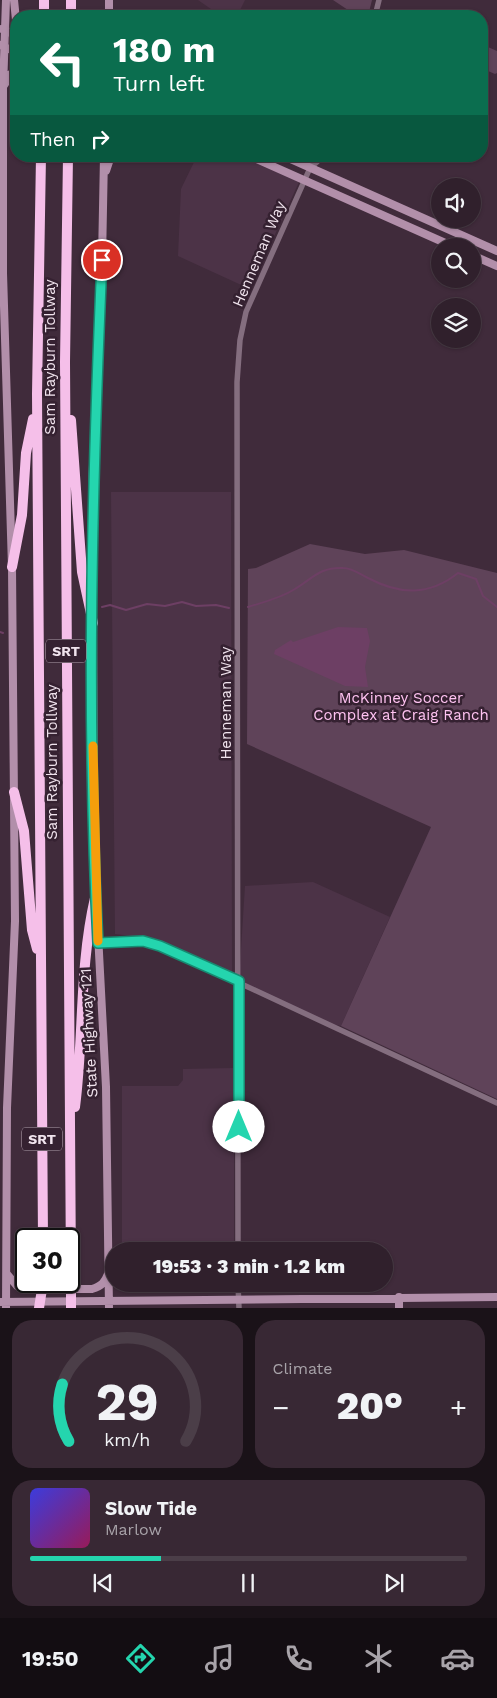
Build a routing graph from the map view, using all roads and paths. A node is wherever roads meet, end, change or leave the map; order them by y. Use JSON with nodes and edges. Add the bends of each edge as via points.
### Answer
{"nodes":[{"id":1,"x":6,"y":0,"type":"edge"},
{"id":2,"x":2,"y":29,"type":"edge"},
{"id":3,"x":2,"y":46,"type":"edge"},
{"id":4,"x":0,"y":74,"type":"edge"},
{"id":5,"x":10,"y":75,"type":"edge"},
{"id":6,"x":3,"y":89,"type":"junction"},
{"id":7,"x":41,"y":162,"type":"edge"},
{"id":8,"x":68,"y":162,"type":"edge"},
{"id":9,"x":99,"y":162,"type":"edge"},
{"id":10,"x":104,"y":162,"type":"edge"},
{"id":11,"x":109,"y":162,"type":"edge"},
{"id":12,"x":264,"y":162,"type":"edge"},
{"id":13,"x":297,"y":162,"type":"edge"},
{"id":14,"x":310,"y":162,"type":"edge"},
{"id":15,"x":318,"y":162,"type":"edge"},
{"id":16,"x":310,"y":168,"type":"junction"},
{"id":17,"x":103,"y":180,"type":"junction"},
{"id":18,"x":304,"y":180,"type":"junction"},
{"id":19,"x":431,"y":221,"type":"edge"},
{"id":20,"x":438,"y":228,"type":"edge"},
{"id":21,"x":446,"y":228,"type":"edge"},
{"id":22,"x":433,"y":238,"type":"joint"},
{"id":23,"x":497,"y":251,"type":"edge"},
{"id":24,"x":481,"y":259,"type":"edge"},
{"id":25,"x":497,"y":266,"type":"edge"},
{"id":26,"x":64,"y":362,"type":"junction"},
{"id":27,"x":37,"y":394,"type":"junction"},
{"id":28,"x":12,"y":567,"type":"junction"},
{"id":29,"x":93,"y":623,"type":"junction"},
{"id":30,"x":14,"y":792,"type":"junction"},
{"id":31,"x":95,"y":898,"type":"junction"},
{"id":32,"x":98,"y":943,"type":"junction"},
{"id":33,"x":41,"y":964,"type":"junction"},
{"id":34,"x":239,"y":981,"type":"junction"},
{"id":35,"x":497,"y":1103,"type":"edge"},
{"id":36,"x":70,"y":1145,"type":"junction"},
{"id":37,"x":43,"y":1228,"type":"edge"},
{"id":38,"x":109,"y":1242,"type":"edge"},
{"id":39,"x":238,"y":1242,"type":"edge"},
{"id":40,"x":7,"y":1274,"type":"junction"},
{"id":41,"x":105,"y":1282,"type":"edge"},
{"id":42,"x":109,"y":1292,"type":"edge"},
{"id":43,"x":238,"y":1292,"type":"edge"},
{"id":44,"x":41,"y":1293,"type":"edge"},
{"id":45,"x":43,"y":1293,"type":"edge"},
{"id":46,"x":497,"y":1297,"type":"edge"},
{"id":47,"x":238,"y":1298,"type":"junction"},
{"id":48,"x":399,"y":1298,"type":"junction"},
{"id":49,"x":109,"y":1299,"type":"junction"},
{"id":50,"x":4,"y":1304,"type":"edge"},
{"id":51,"x":39,"y":1308,"type":"edge"},
{"id":52,"x":44,"y":1308,"type":"edge"},
{"id":53,"x":71,"y":1308,"type":"edge"},
{"id":54,"x":110,"y":1308,"type":"edge"},
{"id":55,"x":238,"y":1308,"type":"edge"},
{"id":56,"x":399,"y":1308,"type":"edge"}],
"edges":[{"from":1,"to":2,"type":"main road"},
{"from":2,"to":3,"type":"main road"},
{"from":3,"to":6,"type":"main road"},
{"from":4,"to":6,"type":"main road"},
{"from":5,"to":6,"type":"main road"},
{"from":6,"to":28,"type":"main road"},
{"from":7,"to":27,"type":"highway","name":"Sam Rayburn Tollway","number":"SRT"},
{"from":8,"to":26,"type":"highway","name":"Sam Rayburn Tollway","number":"SRT"},
{"from":9,"to":17,"type":"main road"},
{"from":10,"to":17,"type":"main road","name":"State Highway 121"},
{"from":11,"to":17,"type":"main road"},
{"from":12,"to":18,"type":"main road"},
{"from":13,"to":16,"type":"main road"},
{"from":14,"to":16,"type":"street","name":"Henneman Way"},
{"from":15,"to":16,"type":"street","name":"Henneman Way"},
{"from":16,"to":18,"type":"street","name":"Henneman Way"},
{"from":16,"to":19,"type":"main road"},
{"from":17,"to":29,"type":"main road","name":"State Highway 121","via":[[92,488]]},
{"from":18,"to":22,"type":"main road"},
{"from":18,"to":34,"type":"street","name":"Henneman Way","via":[[246,312],[240,340],[237,382]]},
{"from":20,"to":22,"type":"main road"},
{"from":21,"to":23,"type":"main road"},
{"from":24,"to":25,"type":"main road"},
{"from":26,"to":29,"type":"highway","via":[[82,572]]},
{"from":26,"to":36,"type":"highway","name":"Sam Rayburn Tollway","number":"SRT"},
{"from":27,"to":28,"type":"highway"},
{"from":27,"to":33,"type":"highway","name":"Sam Rayburn Tollway","number":"SRT"},
{"from":28,"to":30,"type":"main road"},
{"from":29,"to":31,"type":"main road","name":"State Highway 121"},
{"from":30,"to":33,"type":"highway","via":[[24,832],[32,930]]},
{"from":30,"to":40,"type":"main road","via":[[15,921],[7,1108]]},
{"from":31,"to":32,"type":"main road","name":"State Highway 121"},
{"from":31,"to":36,"type":"highway","via":[[88,931],[80,1067]]},
{"from":32,"to":34,"type":"street","via":[[143,941]]},
{"from":32,"to":38,"type":"main road","name":"State Highway 121","via":[[106,1087]]},
{"from":33,"to":37,"type":"highway","name":"Sam Rayburn Tollway","number":"SRT"},
{"from":34,"to":35,"type":"street","via":[[324,1024]]},
{"from":34,"to":39,"type":"street","name":"Henneman Way"},
{"from":36,"to":53,"type":"highway","name":"Sam Rayburn Tollway","number":"SRT","bridge":true},
{"from":40,"to":41,"type":"main road","via":[[17,1286],[25,1289],[92,1289]]},
{"from":40,"to":50,"type":"main road"},
{"from":42,"to":49,"type":"main road","name":"State Highway 121"},
{"from":43,"to":47,"type":"street"},
{"from":44,"to":51,"type":"highway","bridge":true},
{"from":45,"to":52,"type":"highway","bridge":true},
{"from":46,"to":48,"type":"main road"},
{"from":47,"to":48,"type":"main road"},
{"from":47,"to":49,"type":"main road"},
{"from":47,"to":55,"type":"street"},
{"from":48,"to":56,"type":"main road"},
{"from":49,"to":50,"type":"main road"},
{"from":49,"to":54,"type":"main road","name":"State Highway 121"}]}
